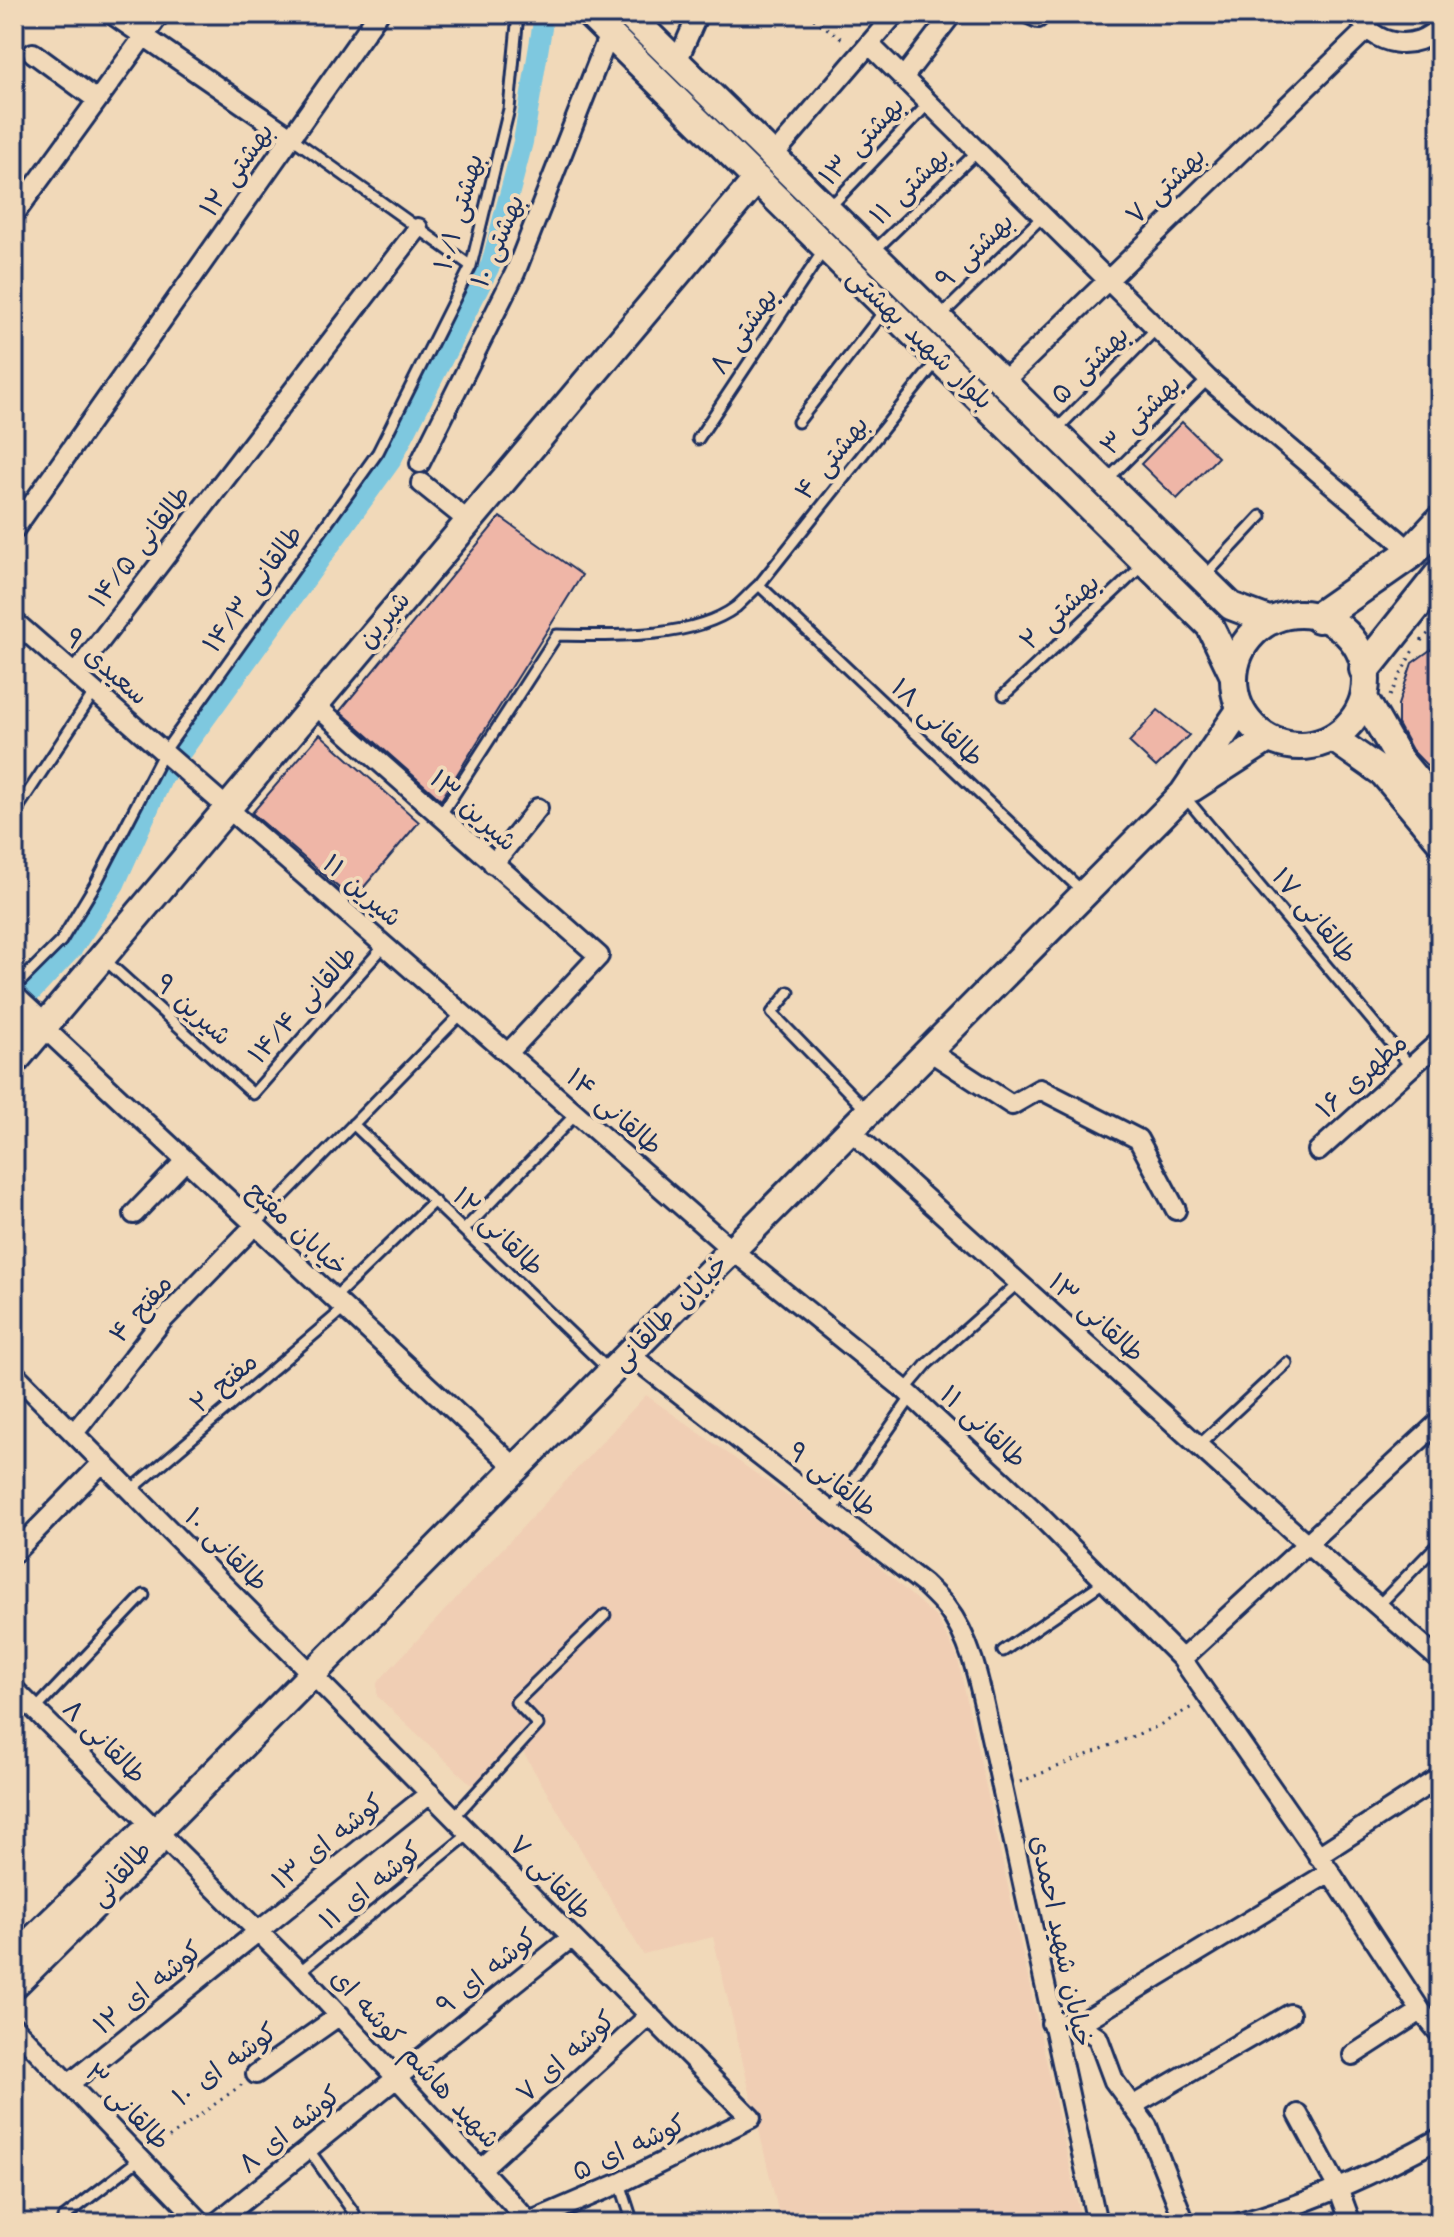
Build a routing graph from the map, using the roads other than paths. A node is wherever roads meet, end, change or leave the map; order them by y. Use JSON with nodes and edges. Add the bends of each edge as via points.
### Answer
{"nodes":[{"id":1,"x":112,"y":14,"type":"edge"},
{"id":2,"x":160,"y":14,"type":"edge"},
{"id":3,"x":378,"y":14,"type":"edge"},
{"id":4,"x":518,"y":14,"type":"edge"},
{"id":5,"x":589,"y":14,"type":"edge"},
{"id":6,"x":628,"y":14,"type":"edge"},
{"id":7,"x":698,"y":14,"type":"edge"},
{"id":8,"x":895,"y":14,"type":"edge"},
{"id":9,"x":952,"y":14,"type":"edge"},
{"id":10,"x":1362,"y":21,"type":"edge"},
{"id":11,"x":1440,"y":26,"type":"edge"},
{"id":12,"x":609,"y":34,"type":"junction"},
{"id":13,"x":144,"y":36,"type":"junction"},
{"id":14,"x":865,"y":48,"type":"junction"},
{"id":15,"x":33,"y":53,"type":"dead end"},
{"id":16,"x":677,"y":62,"type":"junction"},
{"id":17,"x":903,"y":78,"type":"junction"},
{"id":18,"x":97,"y":100,"type":"junction"},
{"id":19,"x":929,"y":103,"type":"junction"},
{"id":20,"x":292,"y":138,"type":"junction"},
{"id":21,"x":978,"y":151,"type":"junction"},
{"id":22,"x":773,"y":156,"type":"junction"},
{"id":23,"x":757,"y":179,"type":"junction"},
{"id":24,"x":828,"y":210,"type":"junction"},
{"id":25,"x":14,"y":215,"type":"edge"},
{"id":26,"x":1043,"y":216,"type":"junction"},
{"id":27,"x":418,"y":228,"type":"junction"},
{"id":28,"x":826,"y":247,"type":"junction"},
{"id":29,"x":872,"y":253,"type":"junction"},
{"id":30,"x":471,"y":266,"type":"junction"},
{"id":31,"x":1107,"y":279,"type":"junction"},
{"id":32,"x":887,"y":307,"type":"junction"},
{"id":33,"x":938,"y":318,"type":"junction"},
{"id":34,"x":1157,"y":328,"type":"junction"},
{"id":35,"x":939,"y":358,"type":"junction"},
{"id":36,"x":1208,"y":379,"type":"junction"},
{"id":37,"x":1003,"y":382,"type":"junction"},
{"id":38,"x":798,"y":422,"type":"dead end"},
{"id":39,"x":1054,"y":432,"type":"junction"},
{"id":40,"x":698,"y":439,"type":"dead end"},
{"id":41,"x":378,"y":452,"type":"joint"},
{"id":42,"x":420,"y":463,"type":"dead end"},
{"id":43,"x":1105,"y":482,"type":"junction"},
{"id":44,"x":421,"y":483,"type":"dead end"},
{"id":45,"x":1261,"y":516,"type":"dead end"},
{"id":46,"x":467,"y":520,"type":"junction"},
{"id":47,"x":1440,"y":522,"type":"edge"},
{"id":48,"x":14,"y":530,"type":"edge"},
{"id":49,"x":1412,"y":552,"type":"junction"},
{"id":50,"x":1147,"y":561,"type":"junction"},
{"id":51,"x":1438,"y":576,"type":"edge"},
{"id":52,"x":1203,"y":579,"type":"junction"},
{"id":53,"x":759,"y":585,"type":"junction"},
{"id":54,"x":1319,"y":617,"type":"junction"},
{"id":55,"x":14,"y":621,"type":"edge"},
{"id":56,"x":1271,"y":621,"type":"junction"},
{"id":57,"x":75,"y":674,"type":"junction"},
{"id":58,"x":1234,"y":676,"type":"junction"},
{"id":59,"x":1364,"y":684,"type":"junction"},
{"id":60,"x":95,"y":691,"type":"junction"},
{"id":61,"x":1004,"y":695,"type":"dead end"},
{"id":62,"x":314,"y":704,"type":"junction"},
{"id":63,"x":1240,"y":710,"type":"junction"},
{"id":64,"x":1333,"y":738,"type":"junction"},
{"id":65,"x":1268,"y":739,"type":"junction"},
{"id":66,"x":164,"y":752,"type":"junction"},
{"id":67,"x":194,"y":779,"type":"joint"},
{"id":68,"x":1183,"y":794,"type":"junction"},
{"id":69,"x":227,"y":807,"type":"junction"},
{"id":70,"x":538,"y":808,"type":"dead end"},
{"id":71,"x":1440,"y":809,"type":"edge"},
{"id":72,"x":14,"y":814,"type":"edge"},
{"id":73,"x":440,"y":816,"type":"junction"},
{"id":74,"x":1440,"y":841,"type":"edge"},
{"id":75,"x":493,"y":864,"type":"junction"},
{"id":76,"x":1084,"y":893,"type":"junction"},
{"id":77,"x":385,"y":945,"type":"junction"},
{"id":78,"x":103,"y":957,"type":"junction"},
{"id":79,"x":14,"y":988,"type":"edge"},
{"id":80,"x":789,"y":992,"type":"dead end"},
{"id":81,"x":14,"y":1000,"type":"edge"},
{"id":82,"x":462,"y":1013,"type":"junction"},
{"id":83,"x":43,"y":1027,"type":"junction"},
{"id":84,"x":1440,"y":1041,"type":"edge"},
{"id":85,"x":929,"y":1051,"type":"junction"},
{"id":86,"x":508,"y":1053,"type":"junction"},
{"id":87,"x":14,"y":1062,"type":"edge"},
{"id":88,"x":1411,"y":1067,"type":"junction"},
{"id":89,"x":253,"y":1094,"type":"joint"},
{"id":90,"x":577,"y":1113,"type":"junction"},
{"id":91,"x":859,"y":1121,"type":"junction"},
{"id":92,"x":353,"y":1124,"type":"junction"},
{"id":93,"x":1318,"y":1151,"type":"dead end"},
{"id":94,"x":185,"y":1161,"type":"junction"},
{"id":95,"x":434,"y":1201,"type":"junction"},
{"id":96,"x":1176,"y":1210,"type":"dead end"},
{"id":97,"x":134,"y":1214,"type":"dead end"},
{"id":98,"x":255,"y":1225,"type":"junction"},
{"id":99,"x":464,"y":1230,"type":"junction"},
{"id":100,"x":732,"y":1250,"type":"junction"},
{"id":101,"x":1018,"y":1283,"type":"junction"},
{"id":102,"x":339,"y":1303,"type":"junction"},
{"id":103,"x":620,"y":1363,"type":"junction"},
{"id":104,"x":1287,"y":1363,"type":"dead end"},
{"id":105,"x":14,"y":1373,"type":"edge"},
{"id":106,"x":908,"y":1393,"type":"junction"},
{"id":107,"x":1440,"y":1421,"type":"edge"},
{"id":108,"x":74,"y":1433,"type":"junction"},
{"id":109,"x":1198,"y":1446,"type":"junction"},
{"id":110,"x":103,"y":1462,"type":"junction"},
{"id":111,"x":516,"y":1468,"type":"junction"},
{"id":112,"x":131,"y":1490,"type":"junction"},
{"id":113,"x":831,"y":1512,"type":"junction"},
{"id":114,"x":1440,"y":1542,"type":"edge"},
{"id":115,"x":1307,"y":1544,"type":"junction"},
{"id":116,"x":14,"y":1553,"type":"edge"},
{"id":117,"x":1105,"y":1581,"type":"junction"},
{"id":118,"x":144,"y":1595,"type":"dead end"},
{"id":119,"x":1378,"y":1606,"type":"junction"},
{"id":120,"x":605,"y":1615,"type":"dead end"},
{"id":121,"x":1003,"y":1651,"type":"dead end"},
{"id":122,"x":1182,"y":1659,"type":"junction"},
{"id":123,"x":1440,"y":1660,"type":"edge"},
{"id":124,"x":975,"y":1670,"type":"joint"},
{"id":125,"x":313,"y":1674,"type":"junction"},
{"id":126,"x":14,"y":1689,"type":"edge"},
{"id":127,"x":35,"y":1710,"type":"junction"},
{"id":128,"x":1440,"y":1777,"type":"edge"},
{"id":129,"x":430,"y":1793,"type":"junction"},
{"id":130,"x":454,"y":1817,"type":"junction"},
{"id":131,"x":157,"y":1831,"type":"junction"},
{"id":132,"x":470,"y":1833,"type":"junction"},
{"id":133,"x":1318,"y":1856,"type":"junction"},
{"id":134,"x":1330,"y":1872,"type":"junction"},
{"id":135,"x":260,"y":1931,"type":"junction"},
{"id":136,"x":572,"y":1937,"type":"junction"},
{"id":137,"x":14,"y":1958,"type":"edge"},
{"id":138,"x":299,"y":1972,"type":"junction"},
{"id":139,"x":14,"y":1985,"type":"edge"},
{"id":140,"x":1421,"y":2011,"type":"junction"},
{"id":141,"x":1290,"y":2014,"type":"dead end"},
{"id":142,"x":340,"y":2015,"type":"junction"},
{"id":143,"x":650,"y":2015,"type":"junction"},
{"id":144,"x":1051,"y":2023,"type":"junction"},
{"id":145,"x":1079,"y":2024,"type":"junction"},
{"id":146,"x":14,"y":2027,"type":"edge"},
{"id":147,"x":1440,"y":2034,"type":"edge"},
{"id":148,"x":1353,"y":2055,"type":"dead end"},
{"id":149,"x":256,"y":2074,"type":"road end"},
{"id":150,"x":397,"y":2077,"type":"junction"},
{"id":151,"x":69,"y":2084,"type":"junction"},
{"id":152,"x":1132,"y":2106,"type":"junction"},
{"id":153,"x":1298,"y":2114,"type":"dead end"},
{"id":154,"x":751,"y":2118,"type":"joint"},
{"id":155,"x":1440,"y":2138,"type":"edge"},
{"id":156,"x":308,"y":2149,"type":"junction"},
{"id":157,"x":141,"y":2158,"type":"junction"},
{"id":158,"x":481,"y":2169,"type":"junction"},
{"id":159,"x":620,"y":2183,"type":"junction"},
{"id":160,"x":1339,"y":2190,"type":"junction"},
{"id":161,"x":354,"y":2213,"type":"dead end"},
{"id":162,"x":63,"y":2218,"type":"dead end"},
{"id":163,"x":202,"y":2223,"type":"edge"},
{"id":164,"x":216,"y":2223,"type":"edge"},
{"id":165,"x":528,"y":2223,"type":"edge"},
{"id":166,"x":633,"y":2223,"type":"edge"},
{"id":167,"x":1097,"y":2223,"type":"edge"},
{"id":168,"x":1185,"y":2223,"type":"edge"},
{"id":169,"x":1239,"y":2223,"type":"edge"},
{"id":170,"x":1351,"y":2223,"type":"edge"}],
"edges":[{"from":1,"to":13,"type":"street"},
{"from":2,"to":13,"type":"street"},
{"from":3,"to":20,"type":"street","name":"بهشتی ۱۲"},
{"from":4,"to":30,"type":"lane","name":"بهشتی ۱۰/۱","via":[[509,109]]},
{"from":5,"to":12,"type":"main road","name":"بلوار شهید بهشتی"},
{"from":6,"to":16,"type":"main road","name":"بلوار شهید بهشتی"},
{"from":7,"to":16,"type":"street"},
{"from":8,"to":14,"type":"street"},
{"from":9,"to":17,"type":"street"},
{"from":10,"to":11,"type":"street","via":[[1377,37],[1401,44],[1426,38]]},
{"from":10,"to":31,"type":"street","name":"بهشتی ۷"},
{"from":12,"to":23,"type":"main road","name":"بلوار شهید بهشتی"},
{"from":12,"to":42,"type":"street","name":"بهشتی ۱۰","via":[[515,273]]},
{"from":13,"to":18,"type":"street"},
{"from":13,"to":20,"type":"street"},
{"from":14,"to":17,"type":"street"},
{"from":14,"to":22,"type":"street"},
{"from":15,"to":18,"type":"street"},
{"from":16,"to":22,"type":"main road","name":"بلوار شهید بهشتی"},
{"from":17,"to":19,"type":"street"},
{"from":18,"to":25,"type":"street"},
{"from":19,"to":21,"type":"street"},
{"from":19,"to":24,"type":"lane","name":"بهشتی ۱۳"},
{"from":20,"to":27,"type":"lane"},
{"from":20,"to":48,"type":"street","name":"بهشتی ۱۲"},
{"from":21,"to":26,"type":"street"},
{"from":21,"to":29,"type":"lane","name":"بهشتی ۱۱"},
{"from":22,"to":24,"type":"main road","name":"بلوار شهید بهشتی"},
{"from":23,"to":28,"type":"main road","name":"بلوار شهید بهشتی"},
{"from":23,"to":46,"type":"main road","name":"شیرین"},
{"from":24,"to":29,"type":"main road","name":"بلوار شهید بهشتی"},
{"from":26,"to":31,"type":"street"},
{"from":26,"to":33,"type":"lane","name":"بهشتی ۹"},
{"from":27,"to":30,"type":"lane"},
{"from":27,"to":57,"type":"street","name":"طالقانی ۱۴/۵"},
{"from":28,"to":32,"type":"main road","name":"بلوار شهید بهشتی"},
{"from":28,"to":40,"type":"lane","name":"بهشتی ۸"},
{"from":29,"to":33,"type":"main road","name":"بلوار شهید بهشتی"},
{"from":30,"to":41,"type":"lane","name":"بهشتی ۱۰/۱"},
{"from":31,"to":34,"type":"street"},
{"from":31,"to":37,"type":"street","name":"بهشتی ۷"},
{"from":32,"to":35,"type":"main road","name":"بلوار شهید بهشتی"},
{"from":32,"to":38,"type":"lane"},
{"from":33,"to":37,"type":"main road","name":"بلوار شهید بهشتی"},
{"from":34,"to":36,"type":"street"},
{"from":34,"to":39,"type":"lane","name":"بهشتی ۵"},
{"from":35,"to":50,"type":"main road","name":"بلوار شهید بهشتی"},
{"from":35,"to":53,"type":"lane","name":"بهشتی ۴"},
{"from":36,"to":43,"type":"lane","name":"بهشتی ۳"},
{"from":36,"to":49,"type":"street"},
{"from":37,"to":39,"type":"main road","name":"بلوار شهید بهشتی"},
{"from":39,"to":43,"type":"main road","name":"بلوار شهید بهشتی"},
{"from":41,"to":66,"type":"lane","name":"طالقانی ۱۴/۳"},
{"from":43,"to":52,"type":"main road","name":"بلوار شهید بهشتی"},
{"from":44,"to":46,"type":"street"},
{"from":45,"to":52,"type":"lane"},
{"from":46,"to":62,"type":"main road","name":"شیرین"},
{"from":47,"to":49,"type":"main road"},
{"from":49,"to":51,"type":"main road","via":[[1407,564],[1411,575],[1420,581]]},
{"from":49,"to":54,"type":"main road"},
{"from":50,"to":58,"type":"main road","name":"بلوار شهید بهشتی","via":[[1210,626]]},
{"from":50,"to":61,"type":"lane","name":"بهشتی ۲"},
{"from":51,"to":59,"type":"main road"},
{"from":52,"to":56,"type":"main road","name":"بلوار شهید بهشتی","via":[[1231,606]]},
{"from":53,"to":73,"type":"lane","name":"بهشتی ۴","via":[[734,608],[697,625],[631,636],[557,635]]},
{"from":53,"to":76,"type":"lane","name":"طالقانی ۱۸"},
{"from":54,"to":56,"type":"main road","via":[[1287,615]]},
{"from":54,"to":59,"type":"main road","via":[[1350,636],[1360,651]]},
{"from":55,"to":57,"type":"street","name":"سعیدی ۹"},
{"from":56,"to":58,"type":"main road","via":[[1245,643]]},
{"from":57,"to":60,"type":"street","name":"سعیدی ۹"},
{"from":58,"to":63,"type":"main road"},
{"from":59,"to":64,"type":"main road","via":[[1357,714]]},
{"from":59,"to":71,"type":"main road","via":[[1399,759]]},
{"from":60,"to":66,"type":"street","name":"سعیدی ۹"},
{"from":60,"to":72,"type":"lane"},
{"from":62,"to":69,"type":"main road","name":"شیرین"},
{"from":62,"to":73,"type":"street","name":"شیرین ۱۳"},
{"from":63,"to":65,"type":"main road"},
{"from":63,"to":68,"type":"main road"},
{"from":64,"to":65,"type":"main road","via":[[1301,747]]},
{"from":64,"to":74,"type":"main road","via":[[1383,773]]},
{"from":65,"to":68,"type":"main road"},
{"from":66,"to":67,"type":"street","name":"سعیدی ۹"},
{"from":66,"to":79,"type":"lane","name":"طالقانی ۱۴/۳","via":[[61,941]]},
{"from":67,"to":69,"type":"street","name":"شیرین ۱۱"},
{"from":68,"to":76,"type":"main road","name":"خیابان طالقانی"},
{"from":68,"to":88,"type":"lane","name":"طالقانی ۱۷"},
{"from":69,"to":77,"type":"street","name":"شیرین ۱۱"},
{"from":69,"to":78,"type":"main road","name":"شیرین"},
{"from":70,"to":75,"type":"street"},
{"from":73,"to":75,"type":"street","name":"شیرین ۱۳"},
{"from":75,"to":86,"type":"street","name":"شیرین ۱۳","via":[[599,956]]},
{"from":76,"to":85,"type":"main road","name":"خیابان طالقانی"},
{"from":77,"to":82,"type":"street","name":"شیرین ۱۱"},
{"from":77,"to":89,"type":"lane","name":"طالقانی ۱۴/۴"},
{"from":78,"to":83,"type":"main road","name":"شیرین"},
{"from":78,"to":89,"type":"lane","name":"شیرین ۹"},
{"from":80,"to":91,"type":"lane","via":[[772,1013]]},
{"from":81,"to":83,"type":"main road"},
{"from":82,"to":86,"type":"street","name":"طالقانی ۱۴"},
{"from":82,"to":92,"type":"lane"},
{"from":83,"to":87,"type":"main road","name":"شیرین"},
{"from":83,"to":94,"type":"street","name":"خیابان مفتح"},
{"from":84,"to":88,"type":"street","name":"مطهری ۱۶"},
{"from":85,"to":91,"type":"main road","name":"خیابان طالقانی"},
{"from":85,"to":96,"type":"street","via":[[1012,1105],[1040,1089],[1138,1139]]},
{"from":86,"to":90,"type":"street","name":"طالقانی ۱۴"},
{"from":88,"to":93,"type":"street","name":"مطهری ۱۶"},
{"from":90,"to":99,"type":"lane"},
{"from":90,"to":100,"type":"street","name":"طالقانی ۱۴"},
{"from":91,"to":100,"type":"main road","name":"خیابان طالقانی"},
{"from":91,"to":101,"type":"street","name":"طالقانی ۱۳"},
{"from":92,"to":95,"type":"lane","name":"طالقانی ۱۲"},
{"from":92,"to":98,"type":"lane"},
{"from":94,"to":97,"type":"street"},
{"from":94,"to":98,"type":"street","name":"خیابان مفتح"},
{"from":95,"to":99,"type":"lane","name":"طالقانی ۱۲"},
{"from":95,"to":102,"type":"lane","name":"مفتح ۲"},
{"from":98,"to":102,"type":"street","name":"خیابان مفتح"},
{"from":98,"to":108,"type":"street","name":"مفتح ۴","via":[[161,1322]]},
{"from":99,"to":103,"type":"lane","name":"طالقانی ۱۲"},
{"from":100,"to":103,"type":"main road","name":"خیابان طالقانی"},
{"from":100,"to":106,"type":"street","name":"طالقانی ۱۱"},
{"from":101,"to":106,"type":"lane","via":[[927,1364]]},
{"from":101,"to":109,"type":"street","name":"طالقانی ۱۳"},
{"from":102,"to":111,"type":"street","name":"خیابان مفتح"},
{"from":102,"to":112,"type":"lane","name":"مفتح ۲"},
{"from":103,"to":111,"type":"main road","name":"خیابان طالقانی"},
{"from":103,"to":113,"type":"street","name":"طالقانی ۹"},
{"from":104,"to":109,"type":"lane"},
{"from":105,"to":108,"type":"street","name":"طالقانی ۱۰"},
{"from":106,"to":113,"type":"lane"},
{"from":106,"to":117,"type":"street","name":"طالقانی ۱۱"},
{"from":107,"to":115,"type":"street"},
{"from":108,"to":110,"type":"street","name":"طالقانی ۱۰"},
{"from":109,"to":115,"type":"street","name":"طالقانی ۱۳"},
{"from":110,"to":112,"type":"street","name":"طالقانی ۱۰"},
{"from":110,"to":116,"type":"street"},
{"from":111,"to":125,"type":"main road","name":"خیابان طالقانی"},
{"from":112,"to":125,"type":"street","name":"طالقانی ۱۰"},
{"from":113,"to":124,"type":"street","name":"طالقانی ۹","via":[[947,1608]]},
{"from":114,"to":119,"type":"lane"},
{"from":115,"to":119,"type":"street","name":"طالقانی ۱۳"},
{"from":115,"to":122,"type":"street"},
{"from":117,"to":121,"type":"lane"},
{"from":117,"to":122,"type":"street","name":"طالقانی ۱۱"},
{"from":118,"to":127,"type":"lane"},
{"from":119,"to":123,"type":"street","name":"طالقانی ۱۳"},
{"from":120,"to":130,"type":"lane","via":[[516,1702],[538,1725]]},
{"from":122,"to":133,"type":"street","name":"طالقانی ۱۱"},
{"from":124,"to":144,"type":"street","name":"خیابان شهید احمدی"},
{"from":125,"to":129,"type":"street","name":"طالقانی ۷"},
{"from":125,"to":131,"type":"main road","name":"خیابان طالقانی"},
{"from":126,"to":127,"type":"street","name":"طالقانی ۸"},
{"from":127,"to":131,"type":"street","name":"طالقانی ۸"},
{"from":128,"to":133,"type":"street"},
{"from":129,"to":130,"type":"street","name":"طالقانی ۷"},
{"from":129,"to":135,"type":"street","name":"کوشه ای ۱۳"},
{"from":130,"to":132,"type":"street","name":"طالقانی ۷"},
{"from":131,"to":135,"type":"street","name":"طالقانی ۸"},
{"from":131,"to":137,"type":"main road","name":"طالقانی","via":[[141,1835]]},
{"from":131,"to":139,"type":"main road","name":"طالقانی","via":[[153,1847]]},
{"from":132,"to":136,"type":"street","name":"طالقانی ۷"},
{"from":132,"to":138,"type":"lane","name":"کوشه ای ۱۱"},
{"from":133,"to":134,"type":"street","name":"طالقانی ۱۱"},
{"from":134,"to":140,"type":"street","name":"طالقانی ۱۱"},
{"from":134,"to":145,"type":"street"},
{"from":135,"to":138,"type":"street","name":"شهید هاشم کوشه ای"},
{"from":135,"to":151,"type":"street","name":"کوشه ای ۱۲"},
{"from":136,"to":143,"type":"street","name":"طالقانی ۷"},
{"from":136,"to":150,"type":"street","name":"کوشه ای ۹"},
{"from":138,"to":142,"type":"street","name":"شهید هاشم کوشه ای"},
{"from":140,"to":147,"type":"street","name":"طالقانی ۱۱"},
{"from":140,"to":148,"type":"street"},
{"from":141,"to":152,"type":"street"},
{"from":142,"to":149,"type":"street","name":"کوشه ای ۱۰"},
{"from":142,"to":150,"type":"street","name":"شهید هاشم کوشه ای"},
{"from":143,"to":154,"type":"street","name":"طالقانی ۷"},
{"from":143,"to":158,"type":"street","name":"کوشه ای ۷"},
{"from":144,"to":145,"type":"street"},
{"from":144,"to":167,"type":"street","name":"خیابان شهید احمدی"},
{"from":145,"to":152,"type":"street","via":[[1098,2038],[1114,2081]]},
{"from":146,"to":151,"type":"street","name":"طالقانی ۳"},
{"from":150,"to":156,"type":"street","name":"کوشه ای ۸"},
{"from":150,"to":158,"type":"street","name":"شهید هاشم کوشه ای"},
{"from":151,"to":157,"type":"street","name":"طالقانی ۳"},
{"from":152,"to":168,"type":"street","via":[[1147,2126]]},
{"from":153,"to":160,"type":"street"},
{"from":154,"to":159,"type":"street","name":"کوشه ای ۵"},
{"from":155,"to":160,"type":"street"},
{"from":156,"to":161,"type":"lane"},
{"from":156,"to":164,"type":"street","name":"کوشه ای ۸"},
{"from":157,"to":162,"type":"lane"},
{"from":157,"to":163,"type":"street","name":"طالقانی ۳"},
{"from":158,"to":165,"type":"street","name":"شهید هاشم کوشه ای"},
{"from":159,"to":165,"type":"street","name":"کوشه ای ۵"},
{"from":159,"to":166,"type":"lane"},
{"from":160,"to":169,"type":"street"},
{"from":160,"to":170,"type":"street"}]}
